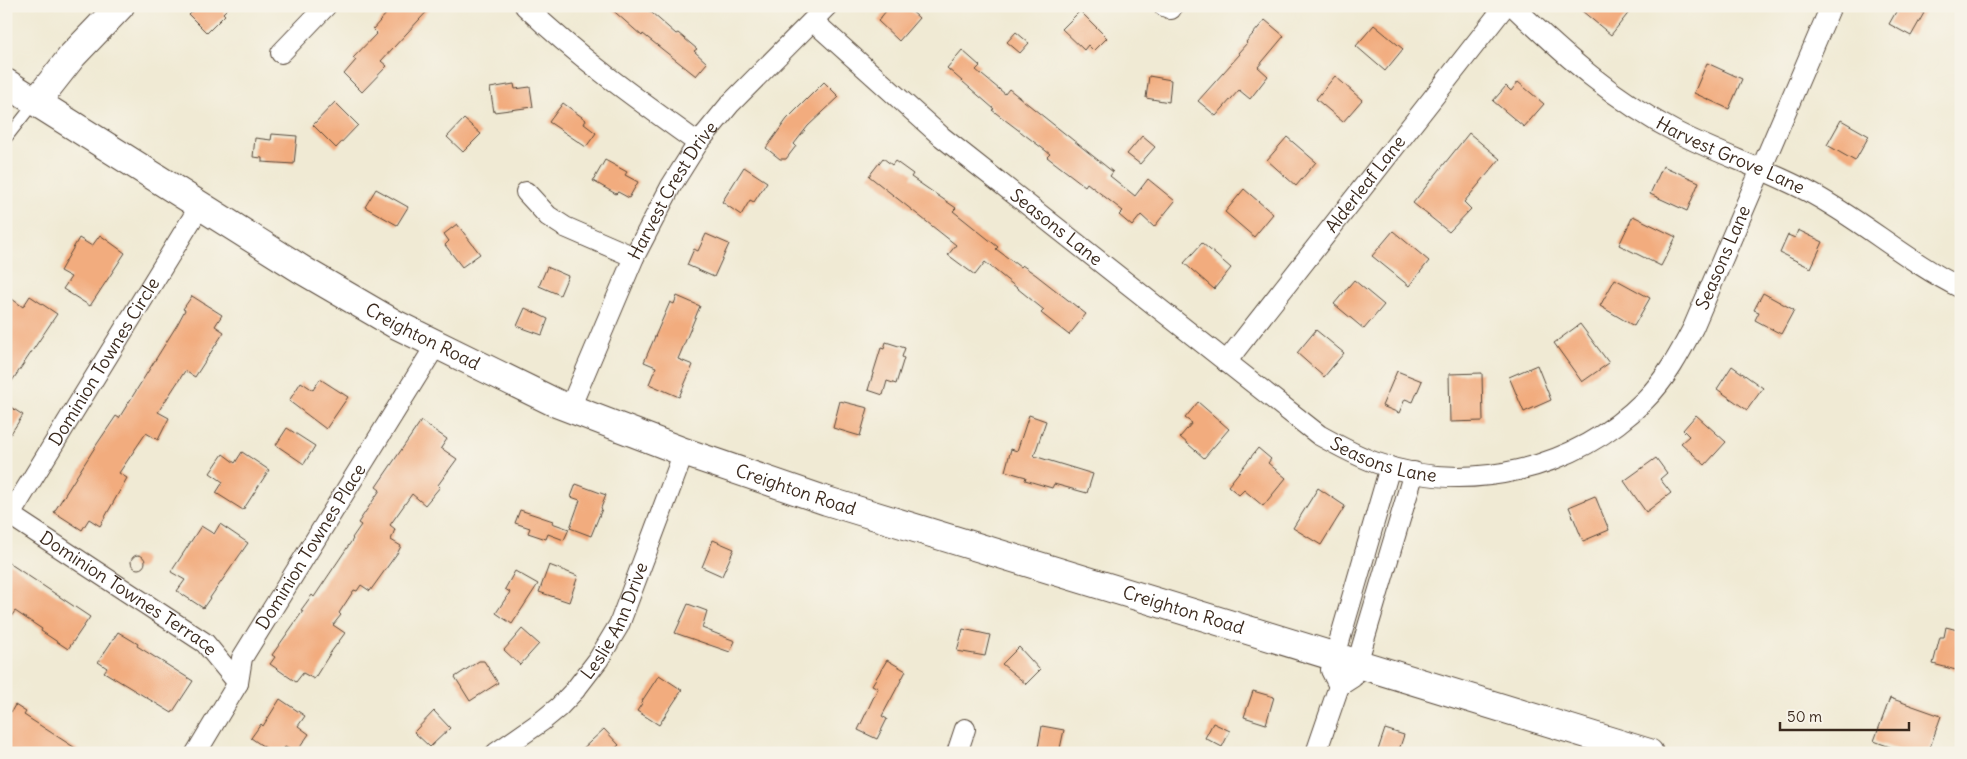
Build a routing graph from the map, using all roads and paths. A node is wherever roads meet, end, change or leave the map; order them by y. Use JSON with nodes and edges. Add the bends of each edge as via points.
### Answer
{"nodes":[{"id":1,"x":120,"y":6,"type":"edge"},
{"id":2,"x":326,"y":6,"type":"edge"},
{"id":3,"x":525,"y":6,"type":"edge"},
{"id":4,"x":827,"y":6,"type":"edge"},
{"id":5,"x":1505,"y":6,"type":"edge"},
{"id":6,"x":1514,"y":6,"type":"edge"},
{"id":7,"x":1831,"y":6,"type":"edge"},
{"id":8,"x":813,"y":21,"type":"junction"},
{"id":9,"x":281,"y":53,"type":"dead end"},
{"id":10,"x":6,"y":82,"type":"edge"},
{"id":11,"x":36,"y":102,"type":"junction"},
{"id":12,"x":6,"y":139,"type":"edge"},
{"id":13,"x":698,"y":143,"type":"junction"},
{"id":14,"x":1762,"y":170,"type":"junction"},
{"id":15,"x":526,"y":192,"type":"dead end"},
{"id":16,"x":200,"y":206,"type":"junction"},
{"id":17,"x":634,"y":257,"type":"junction"},
{"id":18,"x":1961,"y":288,"type":"edge"},
{"id":19,"x":436,"y":345,"type":"junction"},
{"id":20,"x":1226,"y":362,"type":"junction"},
{"id":21,"x":570,"y":408,"type":"junction"},
{"id":22,"x":684,"y":452,"type":"junction"},
{"id":23,"x":1390,"y":467,"type":"junction"},
{"id":24,"x":1414,"y":472,"type":"junction"},
{"id":25,"x":8,"y":515,"type":"edge"},
{"id":26,"x":1346,"y":661,"type":"junction"},
{"id":27,"x":238,"y":684,"type":"junction"},
{"id":28,"x":965,"y":729,"type":"dead end"},
{"id":29,"x":196,"y":753,"type":"edge"},
{"id":30,"x":496,"y":753,"type":"edge"},
{"id":31,"x":957,"y":753,"type":"edge"},
{"id":32,"x":1316,"y":753,"type":"edge"},
{"id":33,"x":1649,"y":753,"type":"edge"}],
"edges":[{"from":1,"to":11,"type":"main road","via":[[73,55]]},
{"from":2,"to":9,"type":"street"},
{"from":3,"to":13,"type":"street","via":[[599,71]]},
{"from":4,"to":8,"type":"street","name":"Harvest Crest Drive"},
{"from":5,"to":20,"type":"street","name":"Alderleaf Lane"},
{"from":6,"to":14,"type":"street","name":"Harvest Grove Lane","via":[[1562,53],[1613,95],[1679,134]]},
{"from":7,"to":14,"type":"street","name":"Seasons Lane"},
{"from":8,"to":13,"type":"street","name":"Harvest Crest Drive","via":[[730,104]]},
{"from":8,"to":20,"type":"street","name":"Seasons Lane","via":[[942,137]]},
{"from":10,"to":11,"type":"main road","name":"Creighton Road"},
{"from":11,"to":12,"type":"lane"},
{"from":11,"to":16,"type":"main road","name":"Creighton Road"},
{"from":13,"to":17,"type":"street","name":"Harvest Crest Drive"},
{"from":14,"to":18,"type":"street","name":"Harvest Grove Lane","via":[[1845,213]]},
{"from":14,"to":24,"type":"street","name":"Seasons Lane","via":[[1694,328],[1665,376],[1624,419],[1568,454],[1537,466],[1503,474],[1467,477]]},
{"from":15,"to":17,"type":"street","via":[[548,216],[565,228]]},
{"from":16,"to":19,"type":"main road","name":"Creighton Road","via":[[304,272]]},
{"from":16,"to":25,"type":"street","name":"Dominion Townes Circle"},
{"from":17,"to":21,"type":"street","name":"Harvest Crest Drive"},
{"from":19,"to":21,"type":"main road","name":"Creighton Road"},
{"from":19,"to":27,"type":"street","name":"Dominion Townes Place","via":[[242,658]]},
{"from":20,"to":23,"type":"street","name":"Seasons Lane","via":[[1319,435]]},
{"from":21,"to":22,"type":"main road","name":"Creighton Road"},
{"from":22,"to":26,"type":"main road","name":"Creighton Road","via":[[836,504]]},
{"from":22,"to":30,"type":"street","name":"Leslie Ann Drive","via":[[618,625],[598,660],[559,707]]},
{"from":23,"to":24,"type":"street","name":"Seasons Lane"},
{"from":23,"to":26,"type":"street"},
{"from":24,"to":26,"type":"street"},
{"from":25,"to":27,"type":"street","name":"Dominion Townes Terrace","via":[[205,643]]},
{"from":26,"to":32,"type":"street","via":[[1331,670],[1339,686]]},
{"from":26,"to":33,"type":"main road","name":"Creighton Road"},
{"from":27,"to":29,"type":"street","name":"Dominion Townes Place"},
{"from":28,"to":31,"type":"street"}]}
